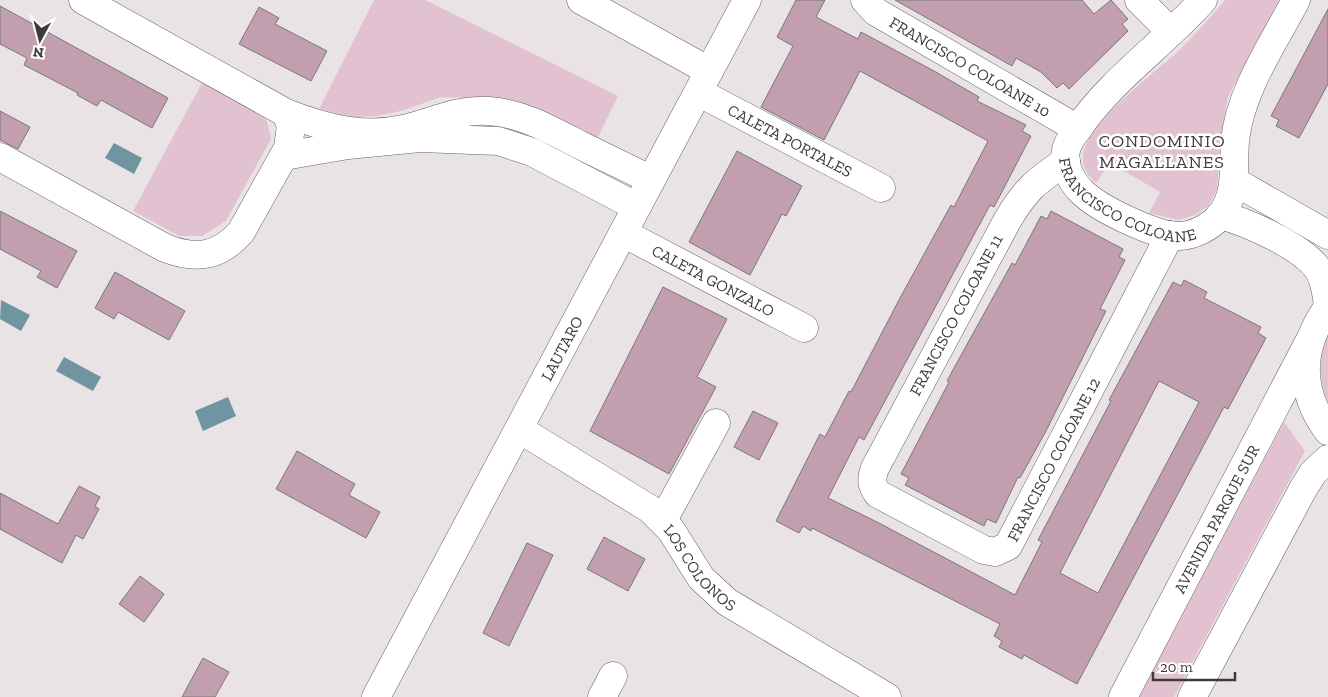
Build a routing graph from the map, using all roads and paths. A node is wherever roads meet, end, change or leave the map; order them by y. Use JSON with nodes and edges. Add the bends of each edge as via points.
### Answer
{"nodes":[{"id":1,"x":83,"y":0,"type":"edge"},
{"id":2,"x":581,"y":0,"type":"edge"},
{"id":3,"x":747,"y":0,"type":"edge"},
{"id":4,"x":865,"y":0,"type":"edge"},
{"id":5,"x":1139,"y":0,"type":"edge"},
{"id":6,"x":1203,"y":0,"type":"edge"},
{"id":7,"x":1296,"y":0,"type":"edge"},
{"id":8,"x":1171,"y":32,"type":"junction"},
{"id":9,"x":704,"y":81,"type":"junction"},
{"id":10,"x":286,"y":113,"type":"junction"},
{"id":11,"x":1078,"y":129,"type":"junction"},
{"id":12,"x":284,"y":156,"type":"junction"},
{"id":13,"x":0,"y":157,"type":"edge"},
{"id":14,"x":1066,"y":161,"type":"junction"},
{"id":15,"x":651,"y":180,"type":"junction"},
{"id":16,"x":1234,"y":181,"type":"junction"},
{"id":17,"x":881,"y":188,"type":"dead end"},
{"id":18,"x":637,"y":207,"type":"junction"},
{"id":19,"x":1220,"y":215,"type":"junction"},
{"id":20,"x":623,"y":233,"type":"junction"},
{"id":21,"x":1170,"y":235,"type":"junction"},
{"id":22,"x":1328,"y":235,"type":"edge"},
{"id":23,"x":1328,"y":306,"type":"edge"},
{"id":24,"x":804,"y":328,"type":"dead end"},
{"id":25,"x":1310,"y":340,"type":"junction"},
{"id":26,"x":716,"y":423,"type":"dead end"},
{"id":27,"x":518,"y":430,"type":"junction"},
{"id":28,"x":1328,"y":431,"type":"edge"},
{"id":29,"x":1328,"y":459,"type":"edge"},
{"id":30,"x":873,"y":487,"type":"joint"},
{"id":31,"x":663,"y":520,"type":"junction"},
{"id":32,"x":376,"y":697,"type":"edge"},
{"id":33,"x":887,"y":697,"type":"edge"},
{"id":34,"x":1123,"y":697,"type":"edge"},
{"id":35,"x":1192,"y":697,"type":"edge"}],
"edges":[{"from":1,"to":10,"type":"street"},
{"from":2,"to":9,"type":"street","name":"CALETA PORTALES"},
{"from":3,"to":9,"type":"street","name":"LAUTARO"},
{"from":4,"to":11,"type":"street","name":"FRANCISCO COLOANE 10","via":[[876,12]]},
{"from":5,"to":8,"type":"street"},
{"from":6,"to":8,"type":"street","name":"FRANCISCO COLOANE"},
{"from":7,"to":16,"type":"street","name":"FRANCISCO COLOANE","via":[[1241,112],[1235,142]]},
{"from":8,"to":11,"type":"street","name":"FRANCISCO COLOANE","via":[[1105,95]]},
{"from":9,"to":15,"type":"street","name":"LAUTARO"},
{"from":9,"to":17,"type":"street","name":"CALETA PORTALES"},
{"from":10,"to":12,"type":"street","via":[[291,126]]},
{"from":10,"to":15,"type":"street","via":[[321,126],[365,133],[405,129],[461,111],[502,112],[532,120]]},
{"from":11,"to":14,"type":"street","name":"FRANCISCO COLOANE","via":[[1066,148]]},
{"from":12,"to":13,"type":"street","via":[[241,232],[219,250],[199,256],[183,255],[166,248]]},
{"from":12,"to":18,"type":"street","via":[[348,145],[420,138],[498,140],[532,152]]},
{"from":14,"to":21,"type":"street","name":"FRANCISCO COLOANE","via":[[1071,178],[1088,197],[1143,227]]},
{"from":14,"to":30,"type":"street","name":"FRANCISCO COLOANE 11","via":[[1032,185],[1019,200],[875,468]]},
{"from":15,"to":18,"type":"street","name":"LAUTARO"},
{"from":16,"to":19,"type":"street","name":"FRANCISCO COLOANE"},
{"from":16,"to":22,"type":"street"},
{"from":18,"to":20,"type":"street","name":"LAUTARO"},
{"from":19,"to":21,"type":"street","name":"FRANCISCO COLOANE","via":[[1207,227],[1187,235]]},
{"from":19,"to":23,"type":"street","name":"FRANCISCO COLOANE","via":[[1257,229],[1311,261],[1323,278]]},
{"from":20,"to":24,"type":"street","name":"CALETA GONZALO"},
{"from":20,"to":27,"type":"street","name":"LAUTARO"},
{"from":21,"to":30,"type":"street","name":"FRANCISCO COLOANE 12","via":[[1008,546],[995,552],[984,550],[878,494]]},
{"from":23,"to":25,"type":"street","name":"AVENIDA PARQUE SUR"},
{"from":25,"to":28,"type":"street","via":[[1305,364],[1307,389]]},
{"from":25,"to":34,"type":"street","name":"AVENIDA PARQUE SUR"},
{"from":26,"to":31,"type":"street"},
{"from":27,"to":31,"type":"street","name":"LOS COLONOS","via":[[635,498]]},
{"from":27,"to":32,"type":"street","name":"LAUTARO"},
{"from":29,"to":35,"type":"street","via":[[1302,489]]},
{"from":31,"to":33,"type":"street","name":"LOS COLONOS","via":[[701,578],[718,595]]}]}
